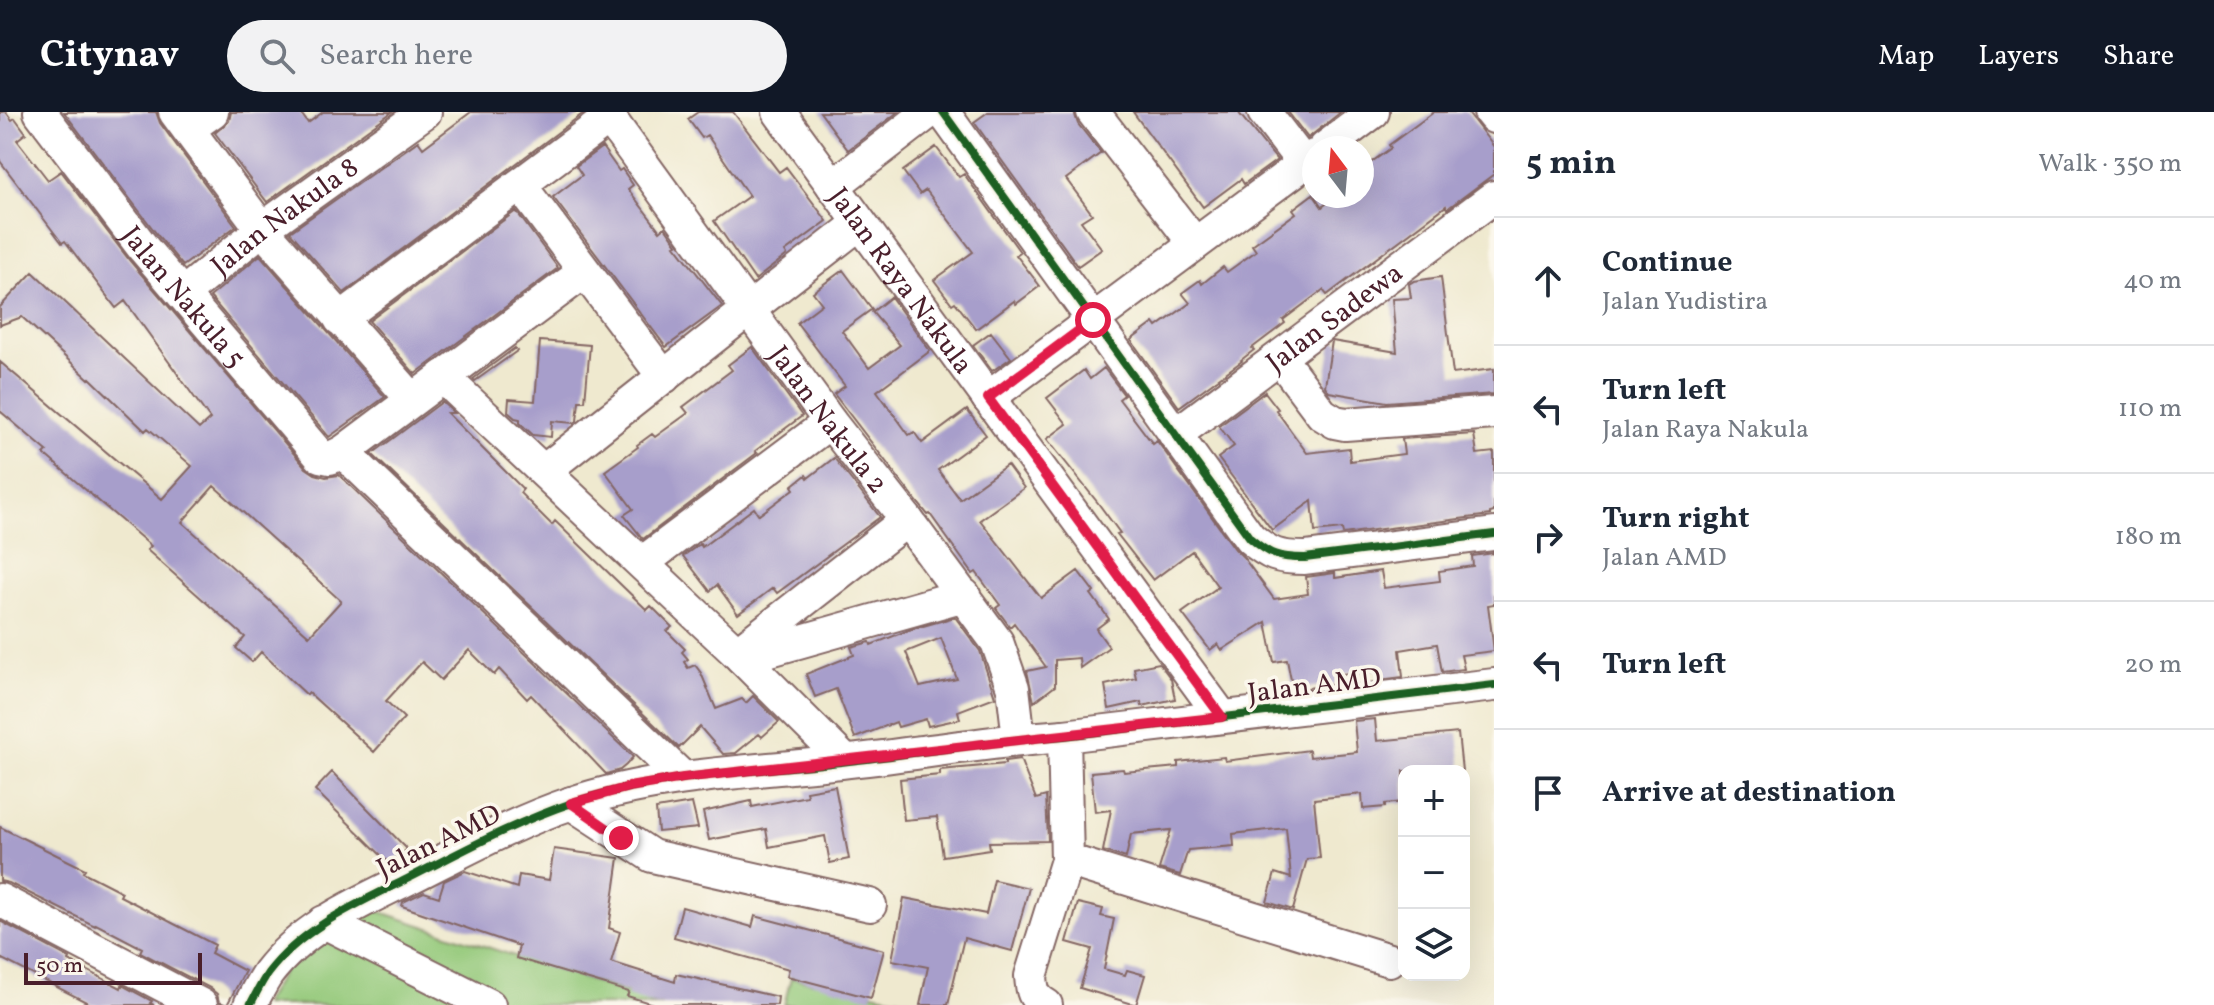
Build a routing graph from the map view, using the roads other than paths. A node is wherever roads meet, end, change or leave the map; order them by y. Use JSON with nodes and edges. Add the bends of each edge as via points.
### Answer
{"nodes":[{"id":1,"x":40,"y":112,"type":"edge"},
{"id":2,"x":425,"y":112,"type":"edge"},
{"id":3,"x":779,"y":112,"type":"edge"},
{"id":4,"x":929,"y":112,"type":"edge"},
{"id":5,"x":943,"y":112,"type":"edge"},
{"id":6,"x":1093,"y":112,"type":"edge"},
{"id":7,"x":1264,"y":112,"type":"edge"},
{"id":8,"x":1373,"y":112,"type":"edge"},
{"id":9,"x":1490,"y":112,"type":"edge"},
{"id":10,"x":607,"y":115,"type":"edge"},
{"id":11,"x":1494,"y":117,"type":"edge"},
{"id":12,"x":191,"y":118,"type":"edge"},
{"id":13,"x":1341,"y":136,"type":"edge"},
{"id":14,"x":1302,"y":145,"type":"edge"},
{"id":15,"x":1302,"y":165,"type":"edge"},
{"id":16,"x":520,"y":185,"type":"junction"},
{"id":17,"x":833,"y":186,"type":"junction"},
{"id":18,"x":1494,"y":197,"type":"edge"},
{"id":19,"x":860,"y":223,"type":"junction"},
{"id":20,"x":262,"y":229,"type":"junction"},
{"id":21,"x":1195,"y":244,"type":"junction"},
{"id":22,"x":584,"y":272,"type":"junction"},
{"id":23,"x":183,"y":294,"type":"junction"},
{"id":24,"x":748,"y":310,"type":"junction"},
{"id":25,"x":340,"y":319,"type":"junction"},
{"id":26,"x":1093,"y":320,"type":"junction"},
{"id":27,"x":1280,"y":358,"type":"junction"},
{"id":28,"x":443,"y":377,"type":"junction"},
{"id":29,"x":664,"y":377,"type":"junction"},
{"id":30,"x":988,"y":398,"type":"junction"},
{"id":31,"x":412,"y":399,"type":"junction"},
{"id":32,"x":1494,"y":413,"type":"edge"},
{"id":33,"x":830,"y":422,"type":"junction"},
{"id":34,"x":1175,"y":435,"type":"junction"},
{"id":35,"x":343,"y":452,"type":"junction"},
{"id":36,"x":544,"y":471,"type":"junction"},
{"id":37,"x":907,"y":520,"type":"junction"},
{"id":38,"x":1494,"y":534,"type":"edge"},
{"id":39,"x":642,"y":563,"type":"junction"},
{"id":40,"x":964,"y":595,"type":"junction"},
{"id":41,"x":740,"y":655,"type":"junction"},
{"id":42,"x":1494,"y":685,"type":"edge"},
{"id":43,"x":1222,"y":717,"type":"junction"},
{"id":44,"x":1064,"y":736,"type":"junction"},
{"id":45,"x":1019,"y":739,"type":"junction"},
{"id":46,"x":845,"y":761,"type":"junction"},
{"id":47,"x":683,"y":778,"type":"junction"},
{"id":48,"x":571,"y":803,"type":"junction"},
{"id":49,"x":1067,"y":860,"type":"junction"},
{"id":50,"x":0,"y":900,"type":"edge"},
{"id":51,"x":870,"y":905,"type":"dead end"},
{"id":52,"x":324,"y":922,"type":"junction"},
{"id":53,"x":1389,"y":960,"type":"dead end"},
{"id":54,"x":201,"y":1005,"type":"edge"},
{"id":55,"x":250,"y":1005,"type":"edge"},
{"id":56,"x":489,"y":1005,"type":"edge"},
{"id":57,"x":1046,"y":1005,"type":"edge"}],
"edges":[{"from":1,"to":23,"type":"street","name":"Jalan Nakula 5"},
{"from":2,"to":20,"type":"street","name":"Jalan Nakula 8"},
{"from":3,"to":17,"type":"street","name":"Jalan Raya Nakula"},
{"from":4,"to":17,"type":"street"},
{"from":5,"to":26,"type":"street"},
{"from":6,"to":21,"type":"street"},
{"from":7,"to":14,"type":"street"},
{"from":8,"to":13,"type":"street"},
{"from":9,"to":11,"type":"street"},
{"from":10,"to":16,"type":"street"},
{"from":10,"to":24,"type":"street","name":"Jalan Nakula 2"},
{"from":12,"to":20,"type":"street"},
{"from":15,"to":21,"type":"street"},
{"from":16,"to":22,"type":"street"},
{"from":16,"to":25,"type":"street"},
{"from":17,"to":19,"type":"street","name":"Jalan Raya Nakula"},
{"from":18,"to":27,"type":"street","name":"Jalan Sadewa"},
{"from":19,"to":24,"type":"street"},
{"from":19,"to":30,"type":"street","name":"Jalan Raya Nakula"},
{"from":20,"to":23,"type":"street","name":"Jalan Nakula 8"},
{"from":20,"to":25,"type":"street"},
{"from":21,"to":26,"type":"street"},
{"from":22,"to":28,"type":"street"},
{"from":22,"to":29,"type":"street"},
{"from":23,"to":35,"type":"street","name":"Jalan Nakula 5","via":[[320,456]]},
{"from":24,"to":29,"type":"street"},
{"from":24,"to":33,"type":"street","name":"Jalan Nakula 2"},
{"from":25,"to":31,"type":"street"},
{"from":26,"to":30,"type":"street"},
{"from":26,"to":34,"type":"street"},
{"from":27,"to":32,"type":"street","via":[[1322,414],[1335,422]]},
{"from":27,"to":34,"type":"street","name":"Jalan Sadewa"},
{"from":28,"to":31,"type":"street"},
{"from":28,"to":36,"type":"street"},
{"from":29,"to":36,"type":"street"},
{"from":30,"to":43,"type":"street","name":"Jalan Raya Nakula"},
{"from":31,"to":35,"type":"street"},
{"from":33,"to":37,"type":"street","name":"Jalan Nakula 2"},
{"from":33,"to":39,"type":"street"},
{"from":34,"to":38,"type":"street","via":[[1250,538],[1281,558]]},
{"from":35,"to":47,"type":"street"},
{"from":36,"to":39,"type":"street"},
{"from":37,"to":40,"type":"street","name":"Jalan Nakula 2"},
{"from":37,"to":41,"type":"street"},
{"from":39,"to":41,"type":"street"},
{"from":40,"to":41,"type":"street"},
{"from":40,"to":45,"type":"street","name":"Jalan Nakula 2","via":[[1005,661]]},
{"from":41,"to":46,"type":"street"},
{"from":42,"to":43,"type":"street","name":"Jalan AMD"},
{"from":43,"to":44,"type":"street","name":"Jalan AMD"},
{"from":44,"to":45,"type":"street","name":"Jalan AMD"},
{"from":44,"to":49,"type":"street"},
{"from":45,"to":46,"type":"street","name":"Jalan AMD"},
{"from":46,"to":47,"type":"street","name":"Jalan AMD"},
{"from":47,"to":48,"type":"street","name":"Jalan AMD"},
{"from":48,"to":51,"type":"street","via":[[652,856]]},
{"from":48,"to":52,"type":"street","name":"Jalan AMD"},
{"from":49,"to":53,"type":"street"},
{"from":49,"to":57,"type":"street","via":[[1031,976],[1037,1000]]},
{"from":50,"to":54,"type":"street"},
{"from":52,"to":55,"type":"street","name":"Jalan AMD","via":[[279,960]]},
{"from":52,"to":56,"type":"street"}]}
